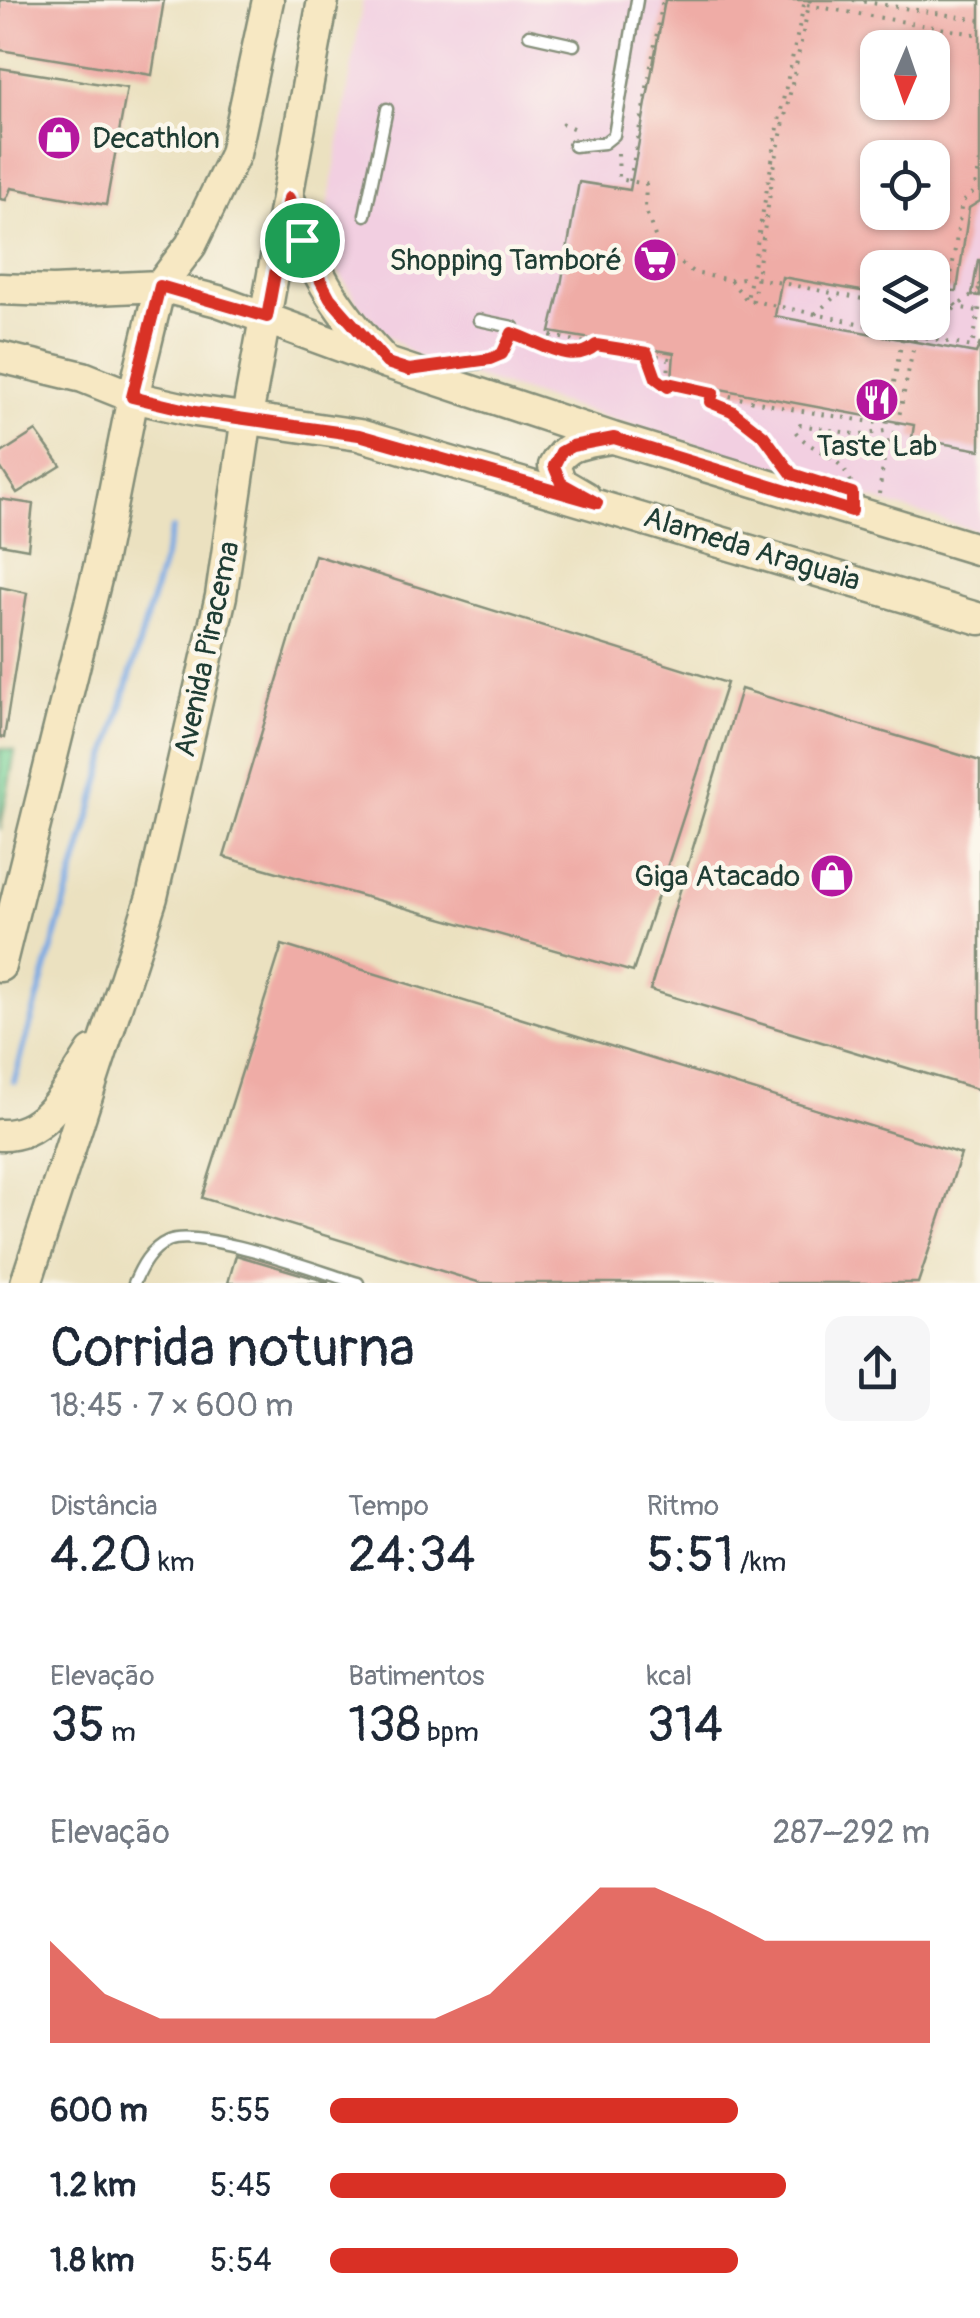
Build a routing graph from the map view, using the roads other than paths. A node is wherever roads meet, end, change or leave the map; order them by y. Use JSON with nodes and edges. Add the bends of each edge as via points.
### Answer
{"nodes":[{"id":1,"x":268,"y":0,"type":"edge"},
{"id":2,"x":322,"y":0,"type":"edge"},
{"id":3,"x":637,"y":0,"type":"edge"},
{"id":4,"x":529,"y":34,"type":"dead end"},
{"id":5,"x":574,"y":45,"type":"dead end"},
{"id":6,"x":387,"y":108,"type":"dead end"},
{"id":7,"x":574,"y":146,"type":"dead end"},
{"id":8,"x":289,"y":198,"type":"junction"},
{"id":9,"x":364,"y":215,"type":"dead end"},
{"id":10,"x":160,"y":286,"type":"junction"},
{"id":11,"x":0,"y":289,"type":"edge"},
{"id":12,"x":267,"y":317,"type":"junction"},
{"id":13,"x":480,"y":320,"type":"dead end"},
{"id":14,"x":0,"y":356,"type":"edge"},
{"id":15,"x":398,"y":367,"type":"junction"},
{"id":16,"x":132,"y":397,"type":"junction"},
{"id":17,"x":247,"y":417,"type":"junction"},
{"id":18,"x":614,"y":438,"type":"junction"},
{"id":19,"x":597,"y":503,"type":"junction"},
{"id":20,"x":980,"y":550,"type":"edge"},
{"id":21,"x":980,"y":618,"type":"edge"},
{"id":22,"x":0,"y":966,"type":"edge"},
{"id":23,"x":112,"y":1023,"type":"junction"},
{"id":24,"x":0,"y":1135,"type":"edge"},
{"id":25,"x":26,"y":1283,"type":"edge"},
{"id":26,"x":134,"y":1283,"type":"edge"},
{"id":27,"x":358,"y":1283,"type":"edge"}],
"edges":[{"from":1,"to":10,"type":"main road","via":[[235,154],[191,245]]},
{"from":2,"to":8,"type":"main road","name":"Avenida Piracema"},
{"from":3,"to":7,"type":"lane","via":[[614,135],[604,143]]},
{"from":4,"to":5,"type":"lane"},
{"from":6,"to":9,"type":"lane"},
{"from":8,"to":12,"type":"main road","name":"Avenida Piracema"},
{"from":8,"to":15,"type":"main road","via":[[330,298]]},
{"from":10,"to":11,"type":"main road"},
{"from":10,"to":12,"type":"main road"},
{"from":10,"to":16,"type":"main road"},
{"from":12,"to":15,"type":"main road"},
{"from":12,"to":17,"type":"main road","name":"Avenida Piracema"},
{"from":13,"to":15,"type":"lane","via":[[512,330],[502,354]]},
{"from":14,"to":16,"type":"main road","name":"Alameda Araguaia"},
{"from":15,"to":18,"type":"main road"},
{"from":16,"to":17,"type":"main road","name":"Alameda Araguaia"},
{"from":16,"to":22,"type":"main road","via":[[100,563]]},
{"from":17,"to":19,"type":"main road","name":"Alameda Araguaia","via":[[359,435]]},
{"from":17,"to":23,"type":"main road","name":"Avenida Piracema","via":[[217,615],[152,897]]},
{"from":18,"to":19,"type":"main road","via":[[572,446],[554,466],[561,483]]},
{"from":18,"to":20,"type":"main road"},
{"from":19,"to":21,"type":"main road","name":"Alameda Araguaia"},
{"from":23,"to":24,"type":"main road","via":[[54,1110],[19,1136]]},
{"from":23,"to":25,"type":"main road","name":"Avenida Piracema"},
{"from":26,"to":27,"type":"lane","via":[[156,1249],[170,1240],[194,1239]]}]}
